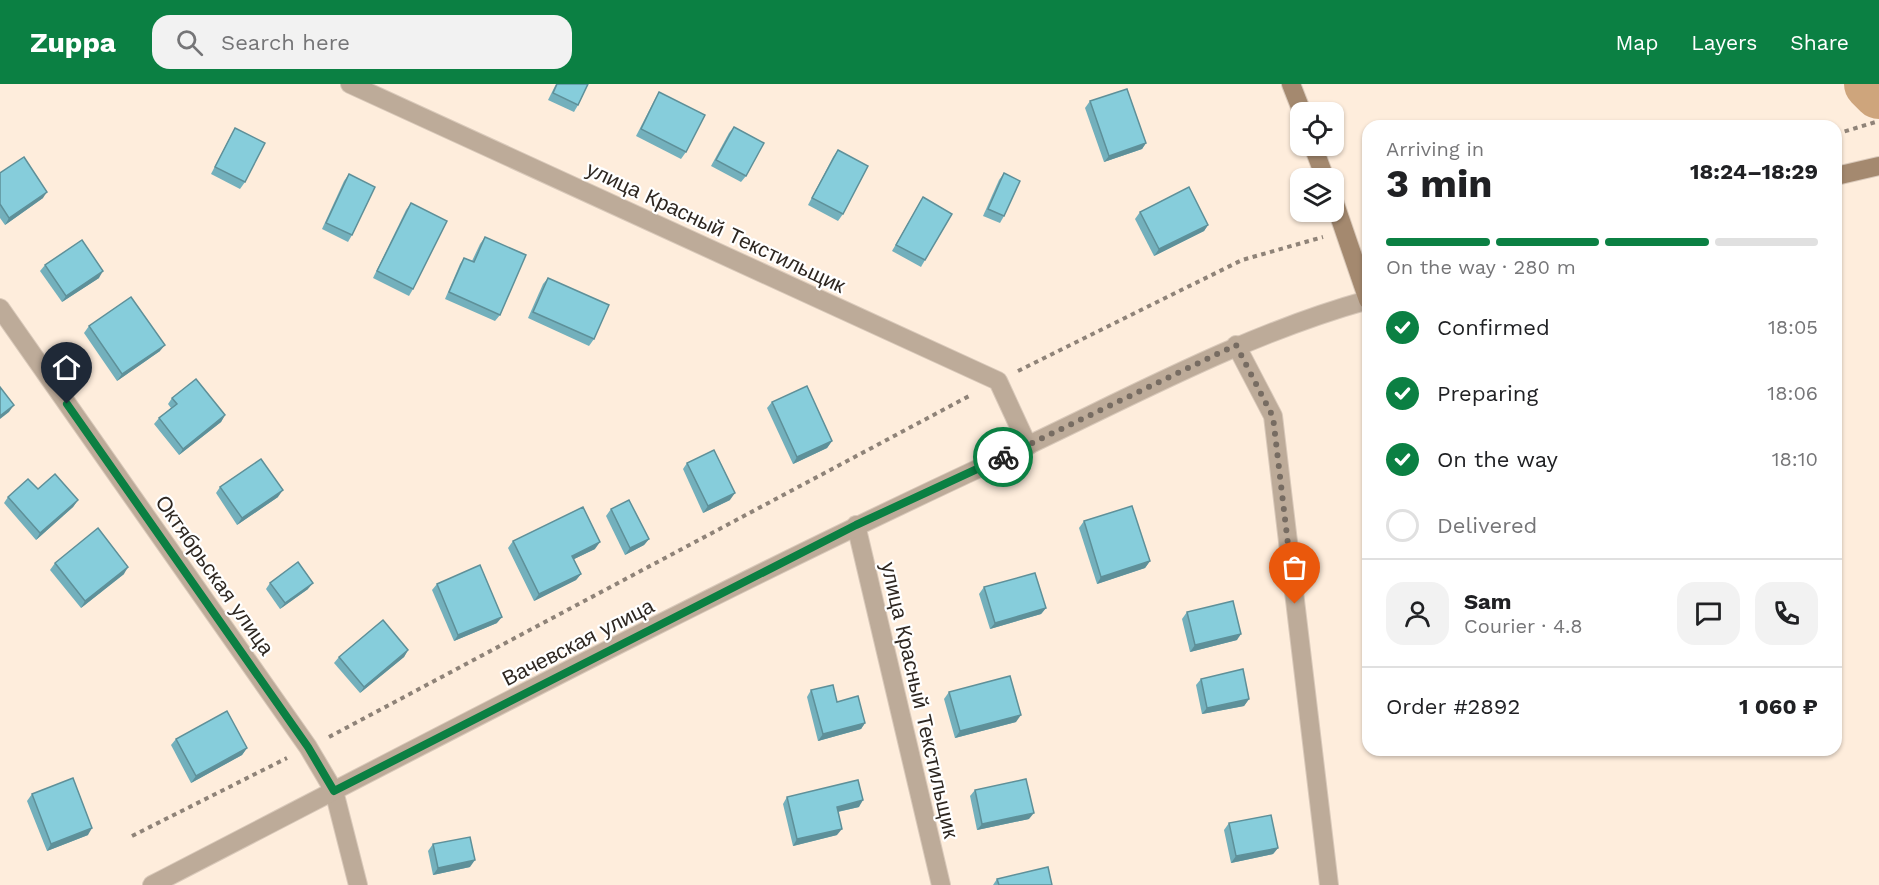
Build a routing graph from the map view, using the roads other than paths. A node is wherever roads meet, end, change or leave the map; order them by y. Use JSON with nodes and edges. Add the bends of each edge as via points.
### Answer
{"nodes":[{"id":1,"x":350,"y":84,"type":"edge"},
{"id":2,"x":1291,"y":84,"type":"edge"},
{"id":3,"x":1298,"y":102,"type":"edge"},
{"id":4,"x":1879,"y":166,"type":"edge"},
{"id":5,"x":1842,"y":175,"type":"edge"},
{"id":6,"x":1341,"y":222,"type":"edge"},
{"id":7,"x":1362,"y":282,"type":"edge"},
{"id":8,"x":1362,"y":302,"type":"edge"},
{"id":9,"x":0,"y":308,"type":"edge"},
{"id":10,"x":1236,"y":345,"type":"junction"},
{"id":11,"x":1028,"y":446,"type":"junction"},
{"id":12,"x":856,"y":525,"type":"junction"},
{"id":13,"x":334,"y":791,"type":"junction"},
{"id":14,"x":152,"y":885,"type":"edge"},
{"id":15,"x":358,"y":885,"type":"edge"},
{"id":16,"x":941,"y":885,"type":"edge"},
{"id":17,"x":1329,"y":885,"type":"edge"}],
"edges":[{"from":1,"to":11,"type":"street","name":"улица Красный Текстильщик","via":[[998,381]]},
{"from":2,"to":3,"type":"main road"},
{"from":4,"to":5,"type":"main road"},
{"from":6,"to":7,"type":"main road"},
{"from":8,"to":10,"type":"street","name":"Вачевская улица"},
{"from":9,"to":13,"type":"street","name":"Октябрьская улица","via":[[308,747]]},
{"from":10,"to":11,"type":"street","name":"Вачевская улица"},
{"from":10,"to":17,"type":"street","via":[[1273,417]]},
{"from":11,"to":12,"type":"street","name":"Вачевская улица"},
{"from":12,"to":13,"type":"street","name":"Вачевская улица"},
{"from":12,"to":16,"type":"street","name":"улица Красный Текстильщик"},
{"from":13,"to":14,"type":"street","name":"Вачевская улица"},
{"from":13,"to":15,"type":"street","name":"Октябрьская улица"}]}
